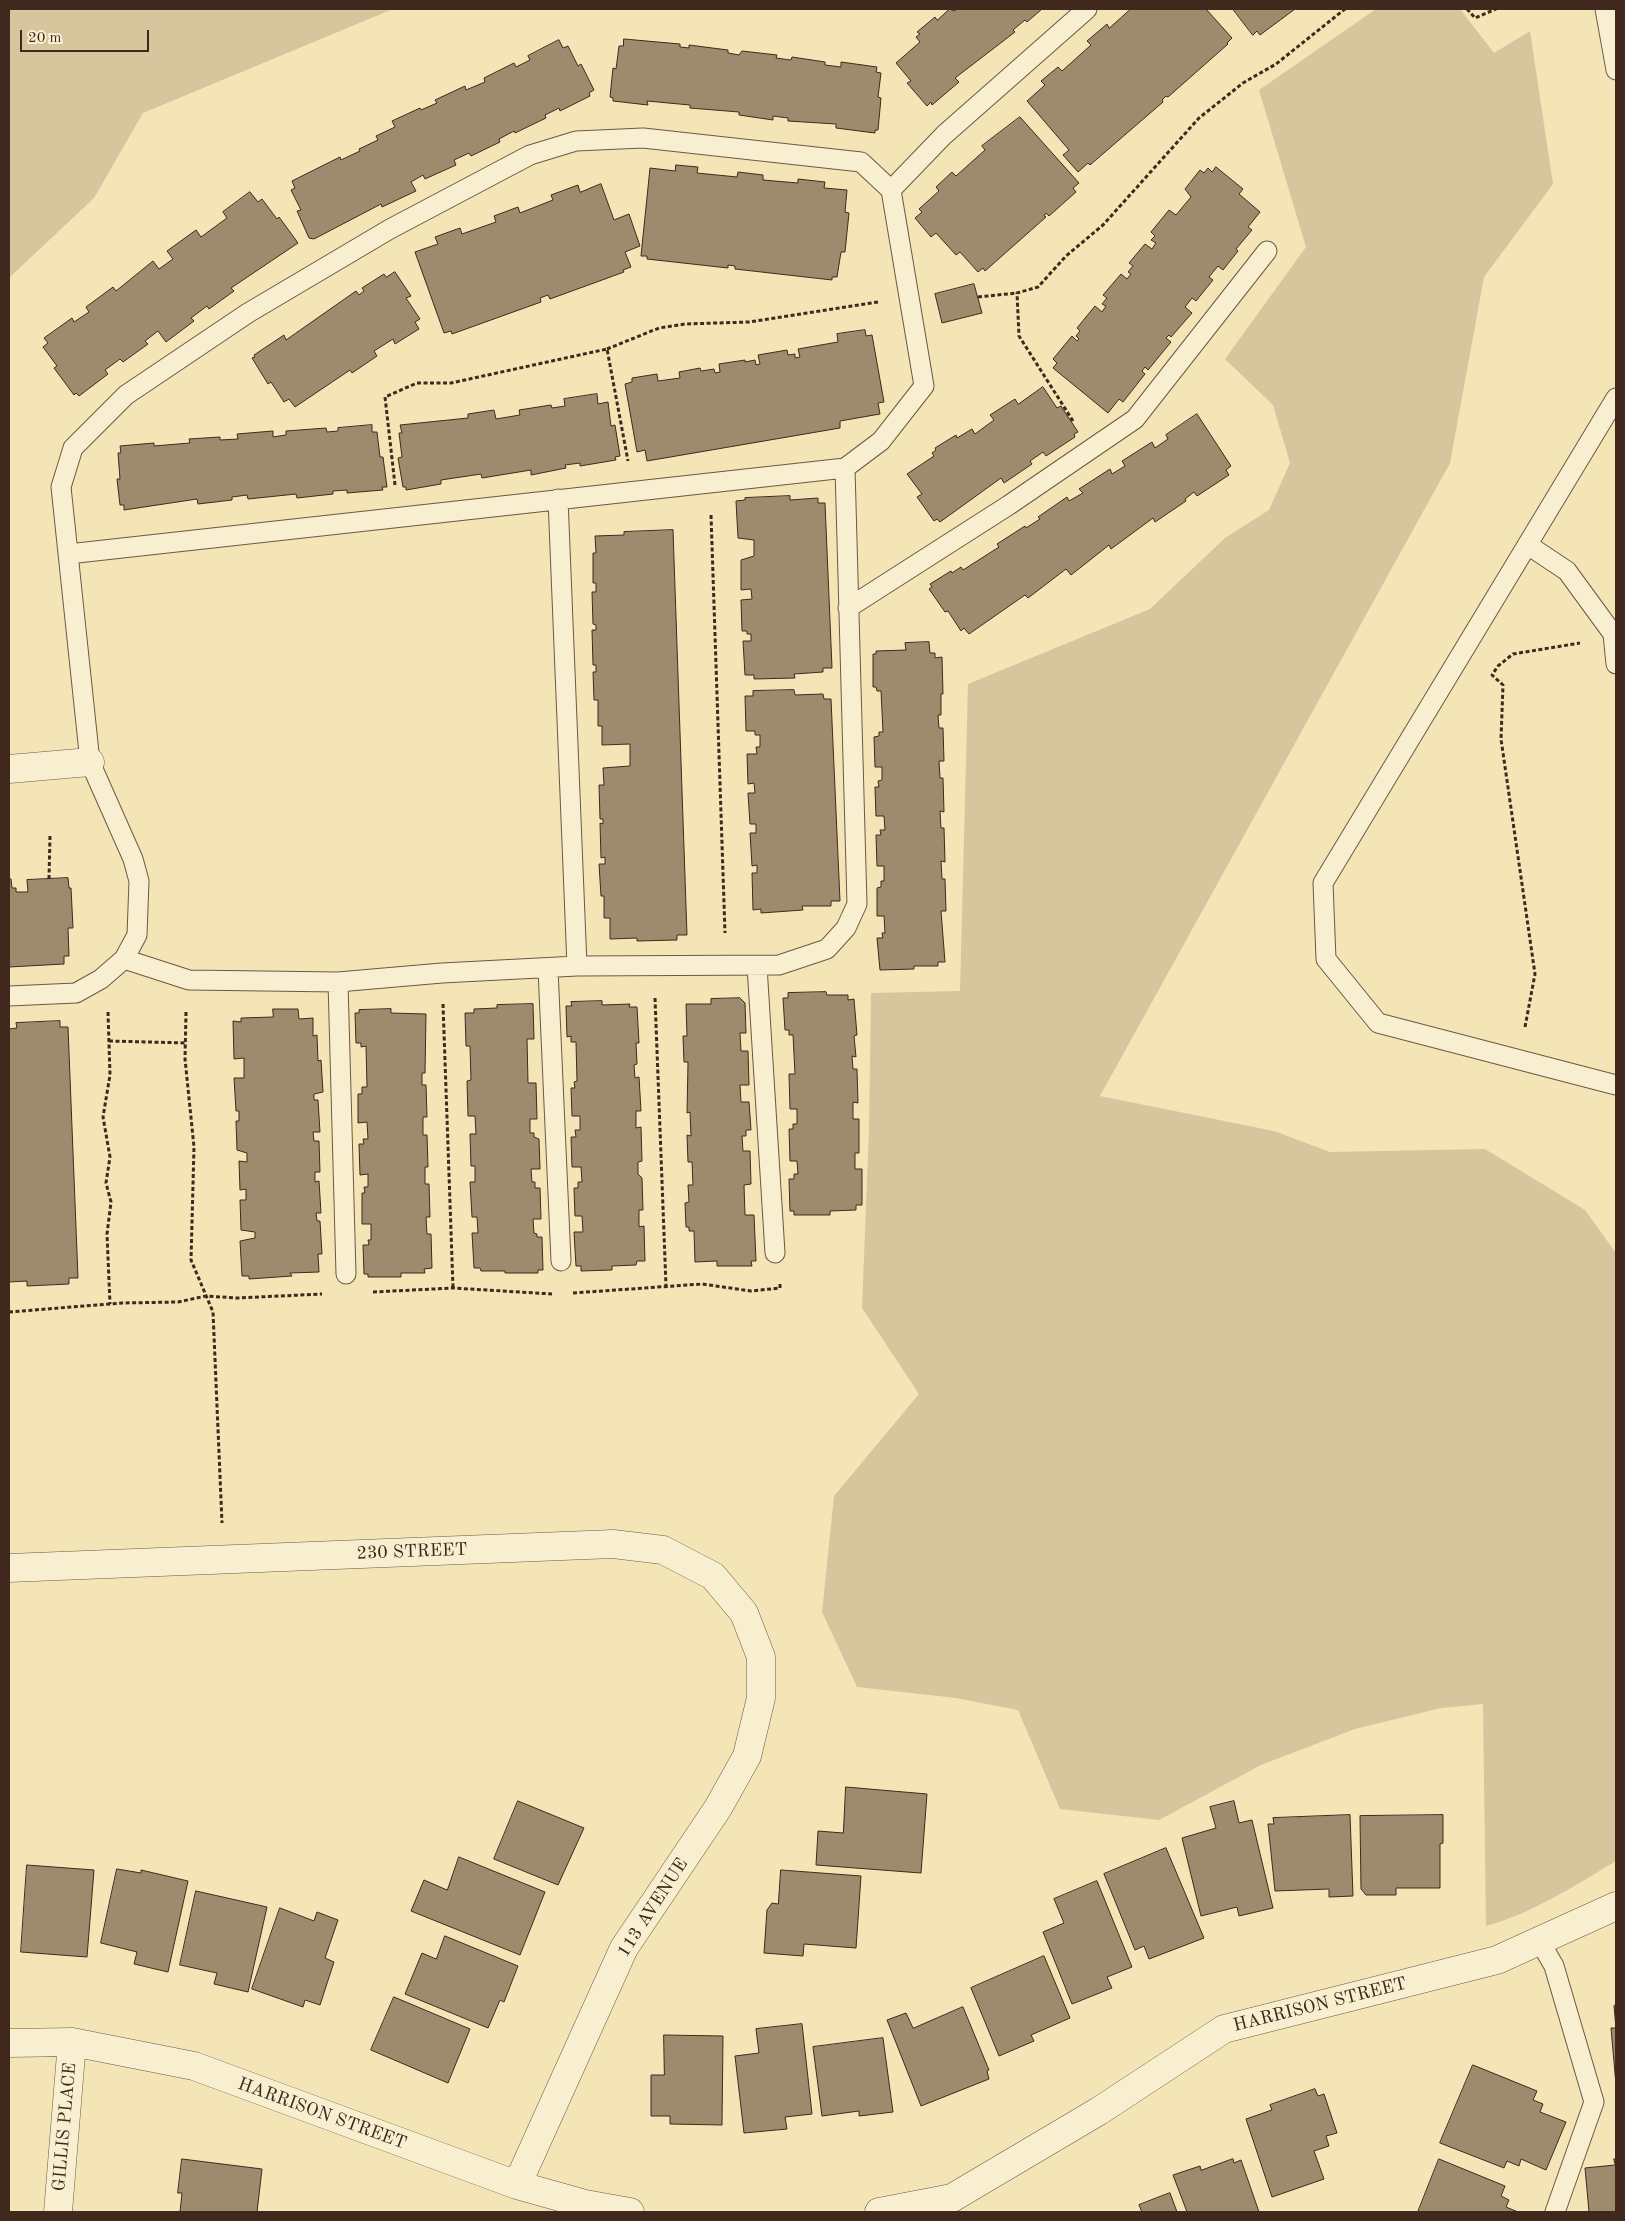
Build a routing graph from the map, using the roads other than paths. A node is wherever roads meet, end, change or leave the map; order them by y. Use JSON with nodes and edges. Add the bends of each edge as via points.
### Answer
{"nodes":[{"id":1,"x":1087,"y":9,"type":"edge"},
{"id":2,"x":1605,"y":9,"type":"edge"},
{"id":3,"x":1616,"y":70,"type":"edge"},
{"id":4,"x":891,"y":190,"type":"junction"},
{"id":5,"x":1266,"y":251,"type":"dead end"},
{"id":6,"x":1616,"y":398,"type":"edge"},
{"id":7,"x":845,"y":468,"type":"junction"},
{"id":8,"x":558,"y":499,"type":"junction"},
{"id":9,"x":1528,"y":545,"type":"junction"},
{"id":10,"x":68,"y":554,"type":"junction"},
{"id":11,"x":848,"y":608,"type":"junction"},
{"id":12,"x":1616,"y":664,"type":"edge"},
{"id":13,"x":90,"y":762,"type":"junction"},
{"id":14,"x":9,"y":769,"type":"edge"},
{"id":15,"x":124,"y":959,"type":"junction"},
{"id":16,"x":577,"y":966,"type":"junction"},
{"id":17,"x":758,"y":966,"type":"junction"},
{"id":18,"x":548,"y":968,"type":"junction"},
{"id":19,"x":338,"y":982,"type":"junction"},
{"id":20,"x":9,"y":996,"type":"edge"},
{"id":21,"x":1616,"y":1085,"type":"edge"},
{"id":22,"x":775,"y":1253,"type":"road end"},
{"id":23,"x":561,"y":1261,"type":"dead end"},
{"id":24,"x":346,"y":1274,"type":"dead end"},
{"id":25,"x":9,"y":1568,"type":"edge"},
{"id":26,"x":761,"y":1657,"type":"joint"},
{"id":27,"x":1616,"y":1906,"type":"edge"},
{"id":28,"x":1539,"y":1940,"type":"junction"},
{"id":29,"x":72,"y":2042,"type":"junction"},
{"id":30,"x":9,"y":2043,"type":"edge"},
{"id":31,"x":518,"y":2186,"type":"junction"},
{"id":32,"x":58,"y":2212,"type":"edge"},
{"id":33,"x":630,"y":2212,"type":"edge"},
{"id":34,"x":879,"y":2212,"type":"edge"},
{"id":35,"x":1555,"y":2212,"type":"edge"}],
"edges":[{"from":1,"to":4,"type":"lane","via":[[944,135]]},
{"from":2,"to":3,"type":"lane"},
{"from":4,"to":7,"type":"lane","via":[[924,386],[882,441]]},
{"from":4,"to":10,"type":"lane","via":[[861,162],[642,138],[576,141],[530,155],[390,229],[248,313],[126,395],[73,448],[61,487]]},
{"from":5,"to":11,"type":"lane","via":[[1135,419],[1009,505]]},
{"from":6,"to":9,"type":"lane"},
{"from":7,"to":8,"type":"lane"},
{"from":7,"to":11,"type":"lane"},
{"from":8,"to":10,"type":"lane"},
{"from":8,"to":16,"type":"lane"},
{"from":9,"to":12,"type":"lane","via":[[1567,571],[1612,634]]},
{"from":9,"to":21,"type":"lane","via":[[1323,883],[1326,958],[1378,1023]]},
{"from":10,"to":13,"type":"lane"},
{"from":11,"to":17,"type":"lane","via":[[857,904],[846,928],[827,949],[779,965]]},
{"from":13,"to":14,"type":"street"},
{"from":13,"to":15,"type":"lane","via":[[126,839],[139,881],[137,935]]},
{"from":15,"to":19,"type":"lane","via":[[189,980]]},
{"from":15,"to":20,"type":"lane","via":[[101,979],[76,993]]},
{"from":16,"to":17,"type":"lane"},
{"from":16,"to":18,"type":"lane"},
{"from":17,"to":22,"type":"lane"},
{"from":18,"to":19,"type":"lane"},
{"from":18,"to":23,"type":"lane"},
{"from":19,"to":24,"type":"lane"},
{"from":25,"to":26,"type":"street","name":"230 STREET","via":[[613,1544],[663,1550],[713,1576],[744,1613]]},
{"from":26,"to":31,"type":"street","name":"113 AVENUE","via":[[761,1698],[747,1756],[718,1808],[624,1948]]},
{"from":27,"to":28,"type":"street","name":"HARRISON STREET"},
{"from":28,"to":34,"type":"street","name":"HARRISON STREET","via":[[1497,1960],[1224,2029],[1099,2111],[952,2198]]},
{"from":28,"to":35,"type":"lane","via":[[1554,1966],[1594,2102]]},
{"from":29,"to":30,"type":"street","name":"HARRISON STREET"},
{"from":29,"to":31,"type":"street","name":"HARRISON STREET","via":[[194,2066]]},
{"from":29,"to":32,"type":"street","name":"GILLIS PLACE"},
{"from":31,"to":33,"type":"street","name":"HARRISON STREET"}]}
